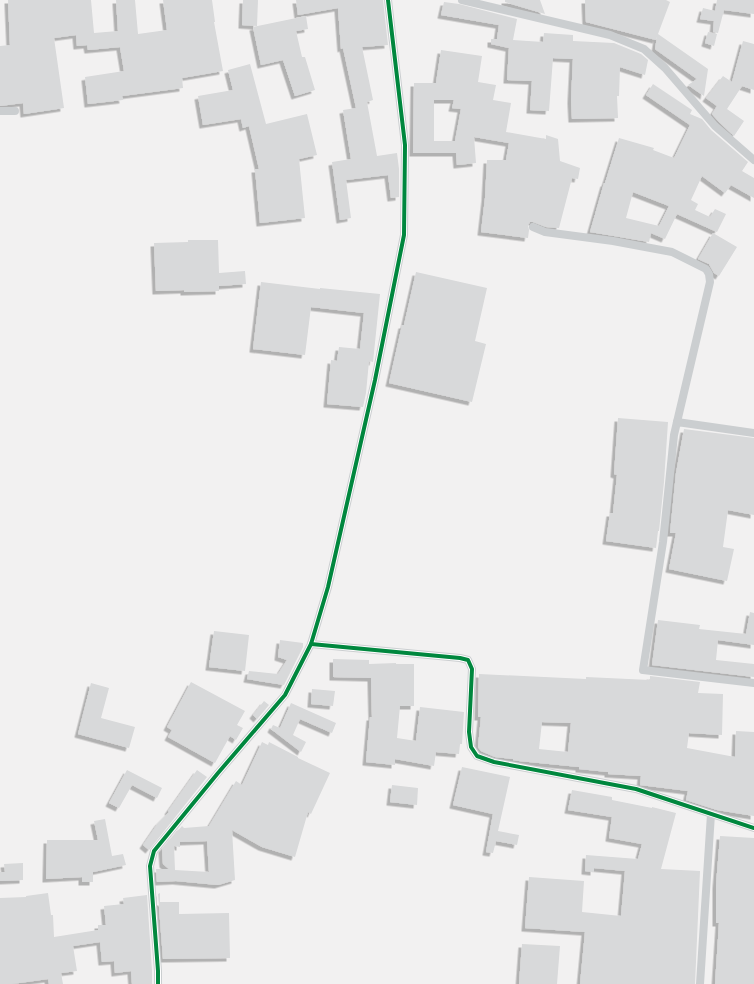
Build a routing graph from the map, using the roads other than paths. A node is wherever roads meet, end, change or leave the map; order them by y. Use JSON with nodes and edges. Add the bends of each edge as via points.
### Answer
{"nodes":[{"id":1,"x":388,"y":0,"type":"edge"},
{"id":2,"x":462,"y":0,"type":"edge"},
{"id":3,"x":0,"y":111,"type":"edge"},
{"id":4,"x":15,"y":111,"type":"dead end"},
{"id":5,"x":754,"y":160,"type":"edge"},
{"id":6,"x":533,"y":227,"type":"dead end"},
{"id":7,"x":677,"y":422,"type":"junction"},
{"id":8,"x":754,"y":433,"type":"edge"},
{"id":9,"x":311,"y":644,"type":"junction"},
{"id":10,"x":754,"y":683,"type":"edge"},
{"id":11,"x":711,"y":814,"type":"junction"},
{"id":12,"x":754,"y":828,"type":"edge"},
{"id":13,"x":158,"y":984,"type":"edge"},
{"id":14,"x":700,"y":984,"type":"edge"}],
"edges":[{"from":1,"to":9,"type":"street","via":[[405,145],[404,235],[328,587]]},
{"from":2,"to":5,"type":"street","via":[[610,35],[644,49],[665,68],[715,126]]},
{"from":3,"to":4,"type":"street"},
{"from":6,"to":7,"type":"street","via":[[546,232],[672,252],[706,269],[710,282]]},
{"from":7,"to":8,"type":"street"},
{"from":7,"to":10,"type":"street","via":[[663,542],[643,670]]},
{"from":9,"to":11,"type":"street","via":[[468,660],[472,669],[469,732],[471,747],[477,756],[494,762],[636,789]]},
{"from":9,"to":13,"type":"street","via":[[285,695],[154,851],[150,866]]},
{"from":11,"to":12,"type":"street"},
{"from":11,"to":14,"type":"street"}]}
